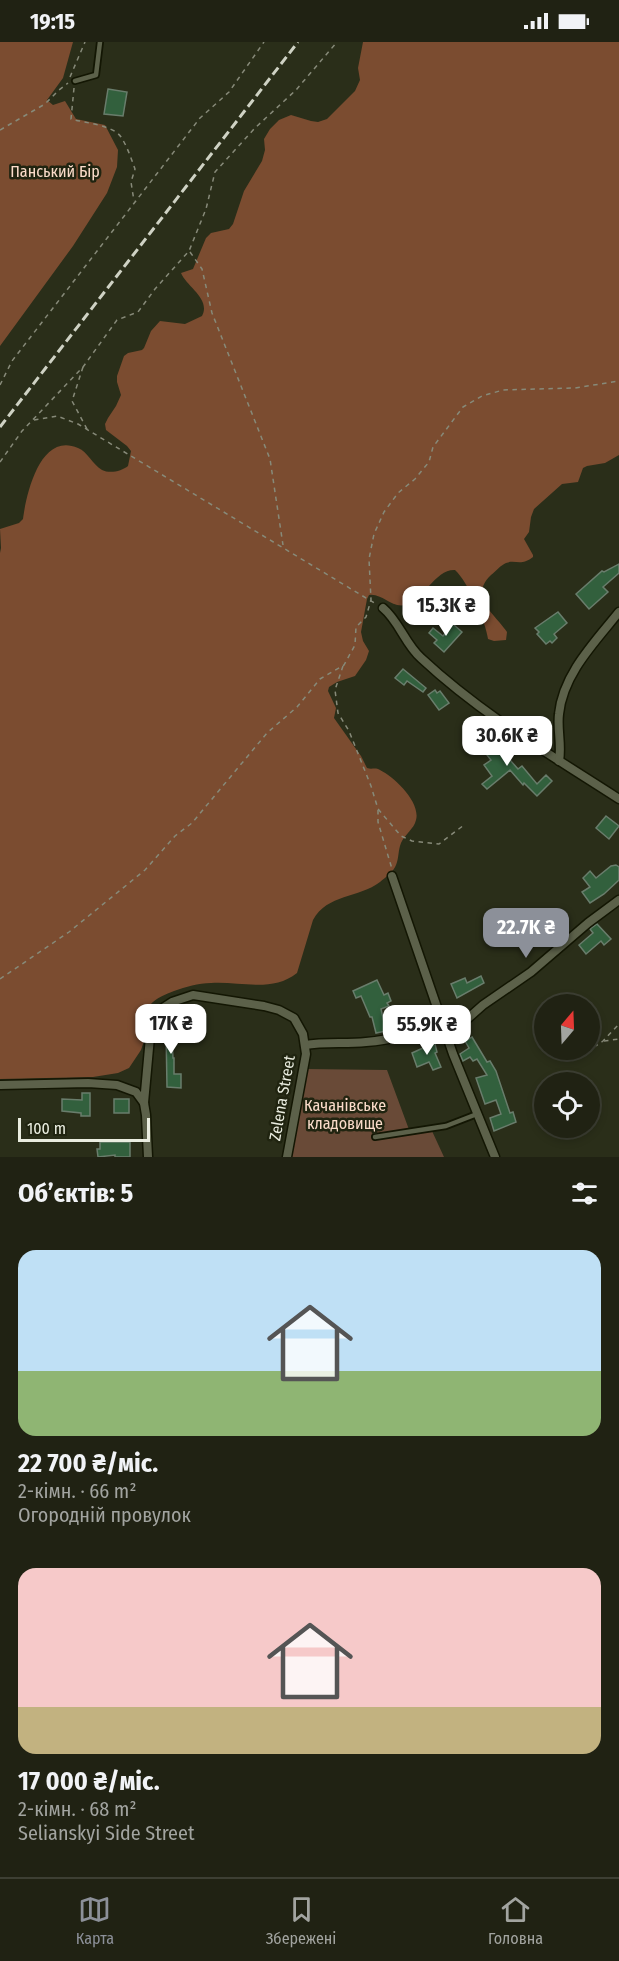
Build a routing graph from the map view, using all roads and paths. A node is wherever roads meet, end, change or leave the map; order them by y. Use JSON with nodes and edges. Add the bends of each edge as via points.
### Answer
{"nodes":[{"id":1,"x":85,"y":42,"type":"edge"},
{"id":2,"x":100,"y":42,"type":"edge"},
{"id":3,"x":264,"y":42,"type":"edge"},
{"id":4,"x":337,"y":42,"type":"edge"},
{"id":5,"x":75,"y":81,"type":"joint"},
{"id":6,"x":0,"y":130,"type":"edge"},
{"id":7,"x":135,"y":203,"type":"junction"},
{"id":8,"x":189,"y":251,"type":"junction"},
{"id":9,"x":83,"y":367,"type":"junction"},
{"id":10,"x":0,"y":372,"type":"edge"},
{"id":11,"x":5,"y":375,"type":"junction"},
{"id":12,"x":619,"y":381,"type":"edge"},
{"id":13,"x":0,"y":385,"type":"edge"},
{"id":14,"x":33,"y":420,"type":"junction"},
{"id":15,"x":87,"y":429,"type":"junction"},
{"id":16,"x":0,"y":462,"type":"edge"},
{"id":17,"x":283,"y":546,"type":"junction"},
{"id":18,"x":371,"y":600,"type":"junction"},
{"id":19,"x":383,"y":608,"type":"joint"},
{"id":20,"x":619,"y":612,"type":"edge"},
{"id":21,"x":344,"y":665,"type":"junction"},
{"id":22,"x":559,"y":761,"type":"junction"},
{"id":23,"x":619,"y":799,"type":"edge"},
{"id":24,"x":378,"y":809,"type":"junction"},
{"id":25,"x":464,"y":825,"type":"dead end"},
{"id":26,"x":392,"y":876,"type":"joint"},
{"id":27,"x":619,"y":900,"type":"edge"},
{"id":28,"x":0,"y":979,"type":"edge"},
{"id":29,"x":443,"y":1024,"type":"junction"},
{"id":30,"x":619,"y":1024,"type":"edge"},
{"id":31,"x":448,"y":1036,"type":"junction"},
{"id":32,"x":619,"y":1039,"type":"edge"},
{"id":33,"x":603,"y":1041,"type":"junction"},
{"id":34,"x":600,"y":1043,"type":"edge"},
{"id":35,"x":305,"y":1045,"type":"junction"},
{"id":36,"x":0,"y":1085,"type":"edge"},
{"id":37,"x":144,"y":1103,"type":"junction"},
{"id":38,"x":477,"y":1114,"type":"junction"},
{"id":39,"x":375,"y":1137,"type":"dead end"},
{"id":40,"x":148,"y":1157,"type":"edge"},
{"id":41,"x":287,"y":1157,"type":"edge"},
{"id":42,"x":495,"y":1157,"type":"edge"}],
"edges":[{"from":1,"to":6,"type":"path","via":[[67,84],[45,104]]},
{"from":2,"to":5,"type":"lane","via":[[96,75]]},
{"from":3,"to":7,"type":"path","via":[[229,92],[200,118]]},
{"from":4,"to":8,"type":"path","via":[[216,172]]},
{"from":5,"to":7,"type":"path","via":[[71,119],[109,128],[122,137],[135,169],[131,182]]},
{"from":7,"to":11,"type":"path"},
{"from":8,"to":9,"type":"path","via":[[138,312],[117,320]]},
{"from":8,"to":17,"type":"path","via":[[202,269],[212,313],[270,459]]},
{"from":9,"to":14,"type":"path"},
{"from":9,"to":15,"type":"path","via":[[72,400]]},
{"from":10,"to":11,"type":"path"},
{"from":11,"to":13,"type":"path"},
{"from":12,"to":18,"type":"path","via":[[575,388],[503,390],[463,407],[433,447],[429,462],[384,512],[369,559]]},
{"from":14,"to":15,"type":"path","via":[[57,416]]},
{"from":14,"to":16,"type":"path"},
{"from":15,"to":17,"type":"path"},
{"from":17,"to":18,"type":"path"},
{"from":18,"to":19,"type":"path"},
{"from":18,"to":21,"type":"path","via":[[366,617],[356,627],[355,645]]},
{"from":19,"to":22,"type":"street","via":[[423,660],[511,730]]},
{"from":20,"to":22,"type":"street","via":[[586,654],[564,691],[558,722]]},
{"from":21,"to":24,"type":"path","via":[[334,690],[338,713],[350,731]]},
{"from":21,"to":28,"type":"path","via":[[320,679],[297,707],[267,733],[192,823],[145,870],[69,932]]},
{"from":22,"to":23,"type":"street"},
{"from":24,"to":25,"type":"path","via":[[401,836],[412,841],[439,844]]},
{"from":24,"to":26,"type":"path"},
{"from":26,"to":29,"type":"street"},
{"from":27,"to":31,"type":"street"},
{"from":29,"to":31,"type":"street"},
{"from":29,"to":35,"type":"street","via":[[385,1040]]},
{"from":30,"to":33,"type":"path"},
{"from":31,"to":38,"type":"street"},
{"from":32,"to":33,"type":"path"},
{"from":33,"to":34,"type":"path"},
{"from":35,"to":37,"type":"street","name":"Zelena Street","via":[[294,1018],[279,1010],[193,995],[172,1002],[152,1015]]},
{"from":35,"to":41,"type":"street","name":"Zelena Street"},
{"from":36,"to":37,"type":"street","via":[[117,1085],[136,1092]]},
{"from":37,"to":40,"type":"street"},
{"from":38,"to":39,"type":"lane","via":[[446,1126]]},
{"from":38,"to":42,"type":"street"}]}
